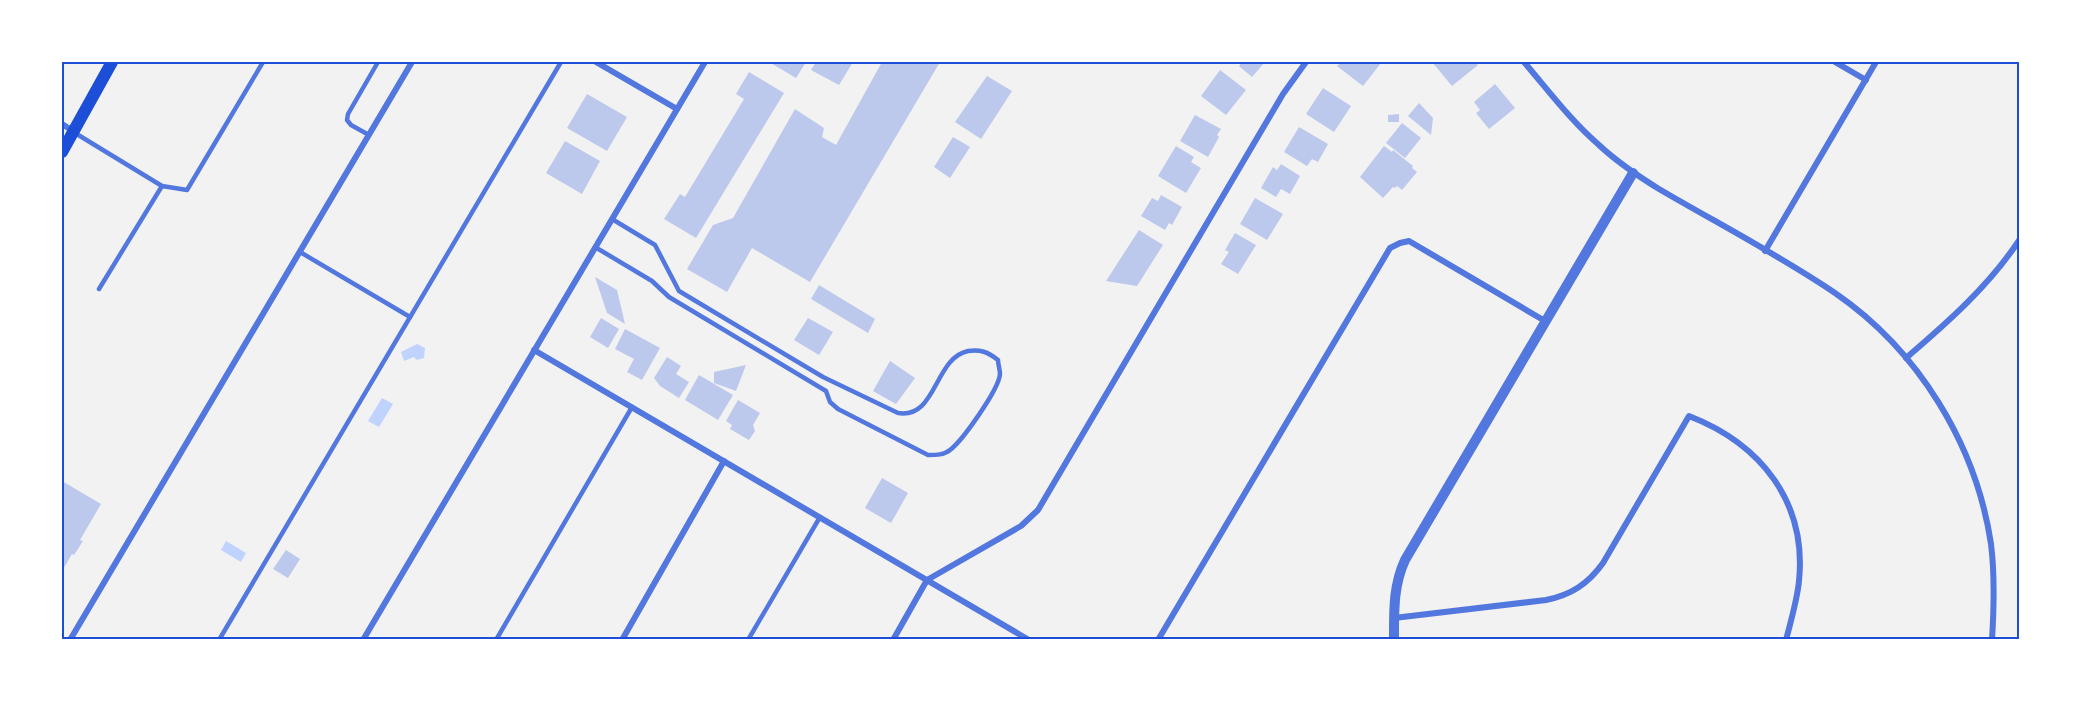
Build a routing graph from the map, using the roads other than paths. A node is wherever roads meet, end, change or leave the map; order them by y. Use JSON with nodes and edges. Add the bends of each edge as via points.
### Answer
{"nodes":[{"id":1,"x":112,"y":62,"type":"edge"},
{"id":2,"x":264,"y":62,"type":"edge"},
{"id":3,"x":378,"y":62,"type":"edge"},
{"id":4,"x":412,"y":62,"type":"edge"},
{"id":5,"x":561,"y":62,"type":"edge"},
{"id":6,"x":596,"y":62,"type":"edge"},
{"id":7,"x":705,"y":62,"type":"edge"},
{"id":8,"x":1306,"y":62,"type":"edge"},
{"id":9,"x":1524,"y":62,"type":"edge"},
{"id":10,"x":1835,"y":62,"type":"edge"},
{"id":11,"x":1876,"y":62,"type":"edge"},
{"id":12,"x":1866,"y":80,"type":"junction"},
{"id":13,"x":677,"y":109,"type":"junction"},
{"id":14,"x":62,"y":124,"type":"edge"},
{"id":15,"x":74,"y":131,"type":"junction"},
{"id":16,"x":369,"y":135,"type":"junction"},
{"id":17,"x":62,"y":152,"type":"edge"},
{"id":18,"x":1633,"y":173,"type":"junction"},
{"id":19,"x":162,"y":186,"type":"junction"},
{"id":20,"x":612,"y":219,"type":"junction"},
{"id":21,"x":2019,"y":239,"type":"edge"},
{"id":22,"x":595,"y":247,"type":"junction"},
{"id":23,"x":1765,"y":251,"type":"junction"},
{"id":24,"x":300,"y":252,"type":"junction"},
{"id":25,"x":99,"y":289,"type":"dead end"},
{"id":26,"x":410,"y":317,"type":"junction"},
{"id":27,"x":1545,"y":321,"type":"junction"},
{"id":28,"x":534,"y":350,"type":"junction"},
{"id":29,"x":1906,"y":358,"type":"junction"},
{"id":30,"x":632,"y":407,"type":"junction"},
{"id":31,"x":724,"y":462,"type":"junction"},
{"id":32,"x":820,"y":517,"type":"junction"},
{"id":33,"x":927,"y":580,"type":"junction"},
{"id":34,"x":1394,"y":618,"type":"junction"},
{"id":35,"x":1019,"y":637,"type":"edge"},
{"id":36,"x":70,"y":639,"type":"edge"},
{"id":37,"x":219,"y":639,"type":"edge"},
{"id":38,"x":363,"y":639,"type":"edge"},
{"id":39,"x":496,"y":639,"type":"edge"},
{"id":40,"x":622,"y":639,"type":"edge"},
{"id":41,"x":748,"y":639,"type":"edge"},
{"id":42,"x":893,"y":639,"type":"edge"},
{"id":43,"x":1029,"y":639,"type":"edge"},
{"id":44,"x":1158,"y":639,"type":"edge"},
{"id":45,"x":1394,"y":639,"type":"edge"},
{"id":46,"x":1786,"y":639,"type":"edge"},
{"id":47,"x":1992,"y":639,"type":"edge"}],
"edges":[{"from":1,"to":15,"type":"main road"},
{"from":2,"to":19,"type":"lane","via":[[187,190]]},
{"from":3,"to":16,"type":"lane","via":[[347,120]]},
{"from":4,"to":16,"type":"street"},
{"from":5,"to":26,"type":"lane"},
{"from":6,"to":13,"type":"street"},
{"from":7,"to":13,"type":"street"},
{"from":8,"to":33,"type":"street","via":[[1283,94],[1038,510],[1021,526]]},
{"from":9,"to":18,"type":"street","via":[[1578,125]]},
{"from":10,"to":12,"type":"street"},
{"from":11,"to":12,"type":"street"},
{"from":12,"to":23,"type":"street"},
{"from":13,"to":20,"type":"street"},
{"from":14,"to":15,"type":"street"},
{"from":15,"to":17,"type":"main road"},
{"from":15,"to":19,"type":"lane"},
{"from":16,"to":24,"type":"street"},
{"from":18,"to":23,"type":"street"},
{"from":18,"to":27,"type":"street"},
{"from":19,"to":25,"type":"lane"},
{"from":20,"to":22,"type":"street"},
{"from":20,"to":22,"type":"lane","via":[[656,245],[679,291],[823,377],[898,413],[915,410],[933,392],[946,364],[960,353],[978,349],[998,360],[1000,374],[992,395],[950,450],[928,455],[838,409],[826,391],[669,297],[652,281]]},
{"from":21,"to":29,"type":"street","via":[[1982,289]]},
{"from":22,"to":28,"type":"street"},
{"from":23,"to":29,"type":"street","via":[[1835,293]]},
{"from":24,"to":26,"type":"lane"},
{"from":24,"to":36,"type":"street"},
{"from":26,"to":37,"type":"lane"},
{"from":27,"to":34,"type":"street","via":[[1405,560],[1396,582]]},
{"from":27,"to":44,"type":"street","via":[[1409,242],[1390,248]]},
{"from":28,"to":30,"type":"street"},
{"from":28,"to":38,"type":"street"},
{"from":29,"to":47,"type":"street","via":[[1944,411],[1976,481],[1991,544]]},
{"from":30,"to":31,"type":"street"},
{"from":30,"to":39,"type":"lane"},
{"from":31,"to":32,"type":"street"},
{"from":31,"to":40,"type":"street"},
{"from":32,"to":33,"type":"street"},
{"from":32,"to":41,"type":"lane"},
{"from":33,"to":35,"type":"street"},
{"from":33,"to":42,"type":"street"},
{"from":34,"to":45,"type":"street"},
{"from":34,"to":46,"type":"street","via":[[1546,600],[1580,587],[1603,563],[1689,416],[1728,434],[1745,447],[1774,479],[1785,498],[1793,518],[1800,560]]},
{"from":35,"to":43,"type":"street"}]}
